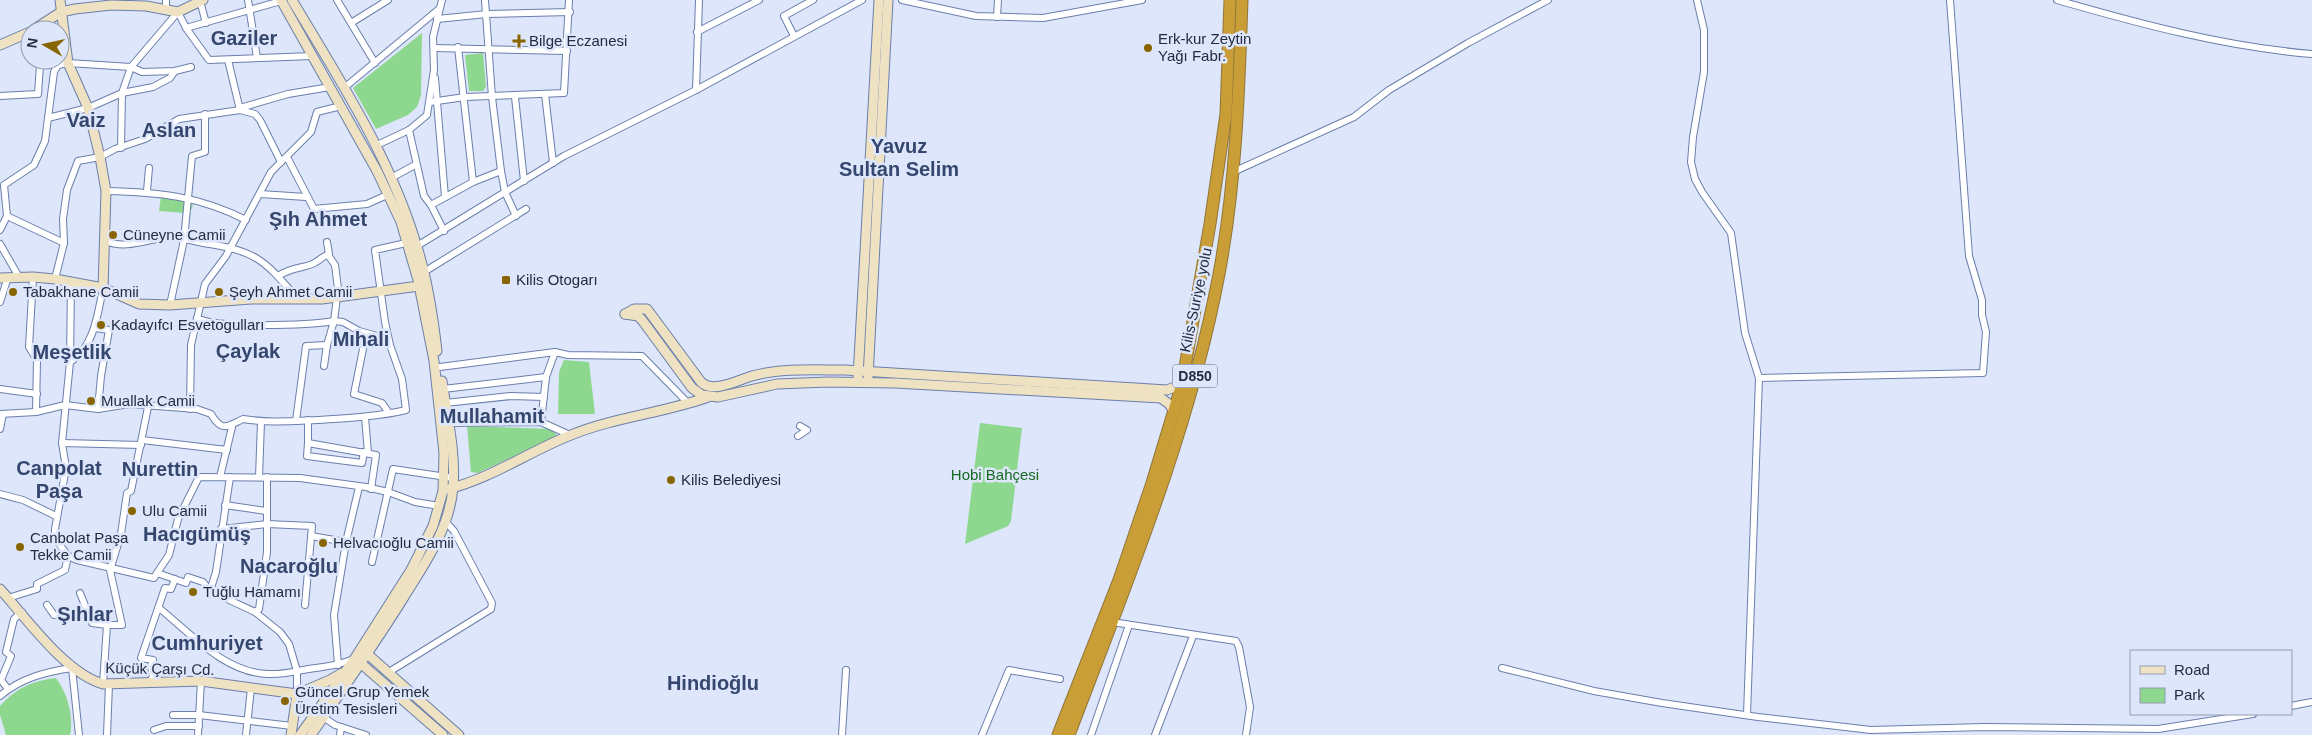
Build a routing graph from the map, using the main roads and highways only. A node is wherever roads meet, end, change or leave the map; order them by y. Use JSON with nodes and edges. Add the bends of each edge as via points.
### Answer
{"nodes":[{"id":1,"x":1230,"y":0,"type":"edge"},
{"id":2,"x":1242,"y":0,"type":"edge"},
{"id":3,"x":1058,"y":735,"type":"edge"},
{"id":4,"x":1069,"y":735,"type":"edge"}],
"edges":[{"from":1,"to":3,"type":"highway","number":"D850","via":[[1226,114],[1182,384],[1119,580]]},
{"from":2,"to":4,"type":"highway","name":"Kilis-Suriye yolu","number":"D850","via":[[1232,172],[1219,273],[1191,394],[1159,494]]}]}
